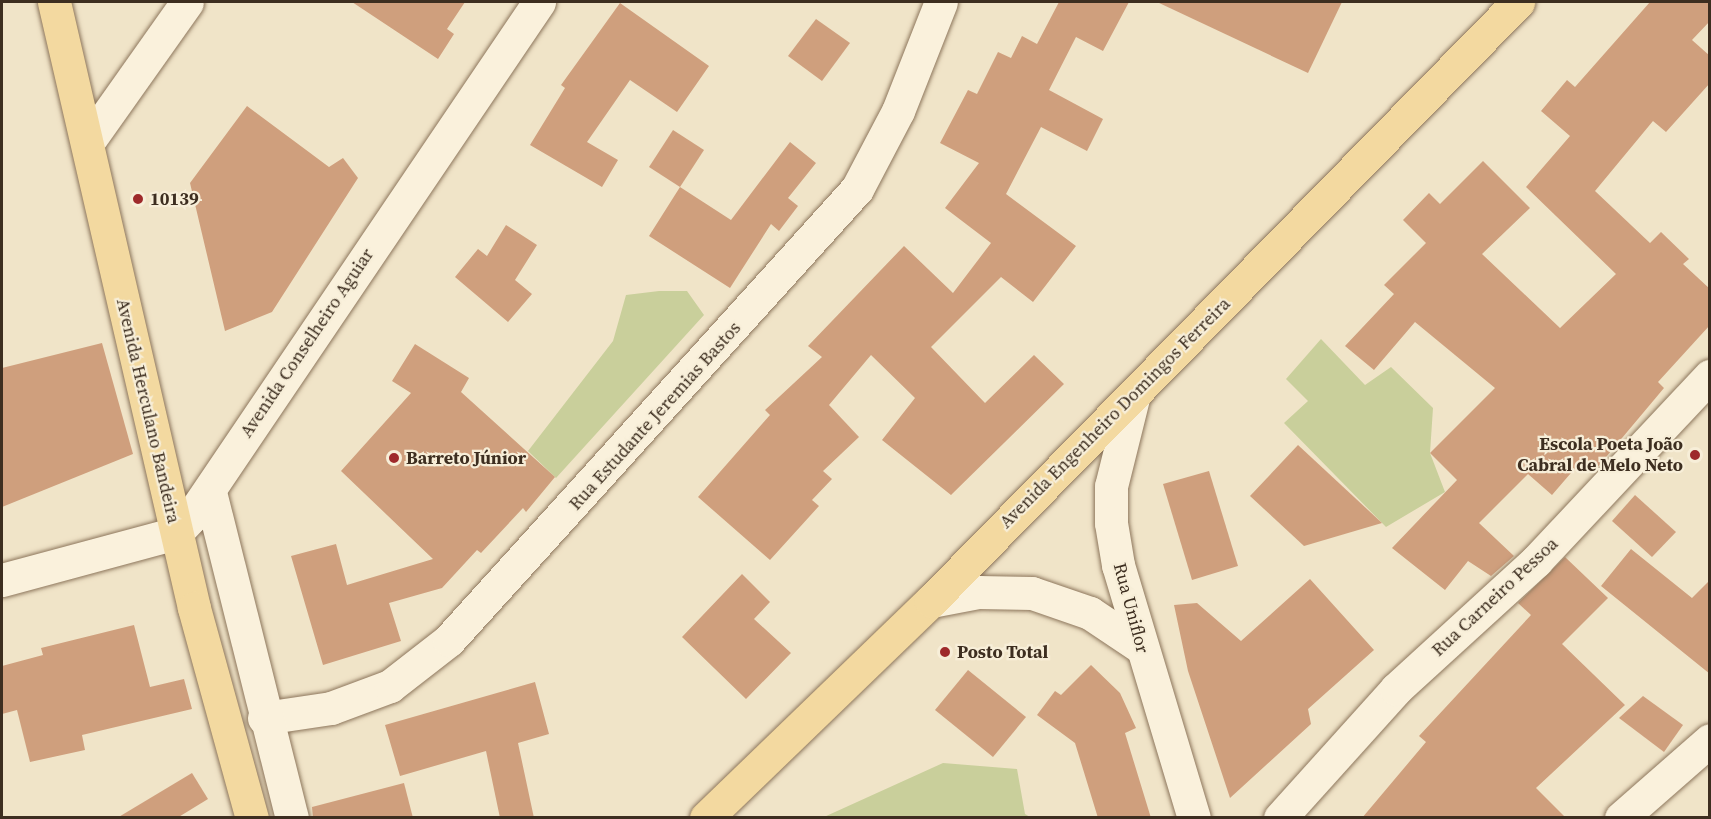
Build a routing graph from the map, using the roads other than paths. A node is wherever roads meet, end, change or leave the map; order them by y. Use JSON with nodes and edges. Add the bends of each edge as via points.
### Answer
{"nodes":[{"id":1,"x":54,"y":2,"type":"edge"},
{"id":2,"x":187,"y":2,"type":"edge"},
{"id":3,"x":539,"y":2,"type":"edge"},
{"id":4,"x":941,"y":2,"type":"edge"},
{"id":5,"x":1518,"y":2,"type":"edge"},
{"id":6,"x":88,"y":142,"type":"junction"},
{"id":7,"x":1710,"y":376,"type":"edge"},
{"id":8,"x":1134,"y":394,"type":"junction"},
{"id":9,"x":210,"y":492,"type":"junction"},
{"id":10,"x":176,"y":533,"type":"junction"},
{"id":11,"x":2,"y":580,"type":"edge"},
{"id":12,"x":931,"y":601,"type":"junction"},
{"id":13,"x":1142,"y":648,"type":"junction"},
{"id":14,"x":264,"y":718,"type":"junction"},
{"id":15,"x":1710,"y":740,"type":"edge"},
{"id":16,"x":252,"y":818,"type":"edge"},
{"id":17,"x":292,"y":818,"type":"edge"},
{"id":18,"x":706,"y":818,"type":"edge"},
{"id":19,"x":1194,"y":818,"type":"edge"},
{"id":20,"x":1280,"y":818,"type":"edge"},
{"id":21,"x":1621,"y":818,"type":"edge"}],
"edges":[{"from":1,"to":6,"type":"main road","name":"Avenida Herculano Bandeira"},
{"from":2,"to":6,"type":"street"},
{"from":3,"to":9,"type":"street","name":"Avenida Conselheiro Aguiar","via":[[250,425]]},
{"from":4,"to":14,"type":"street","name":"Rua Estudante Jeremias Bastos","via":[[898,111],[857,189],[457,631],[390,686],[330,708]]},
{"from":5,"to":8,"type":"main road","name":"Avenida Engenheiro Domingos Ferreira"},
{"from":6,"to":10,"type":"main road","name":"Avenida Herculano Bandeira"},
{"from":7,"to":20,"type":"street","name":"Rua Carneiro Pessoa","via":[[1536,561],[1396,689]]},
{"from":8,"to":12,"type":"main road","name":"Avenida Engenheiro Domingos Ferreira"},
{"from":8,"to":13,"type":"street","name":"Rua Uniflor","via":[[1109,504],[1118,565]]},
{"from":9,"to":10,"type":"street","name":"Avenida Conselheiro Aguiar"},
{"from":9,"to":14,"type":"street"},
{"from":10,"to":11,"type":"street"},
{"from":10,"to":16,"type":"main road","name":"Avenida Herculano Bandeira"},
{"from":12,"to":13,"type":"street","via":[[978,592],[1032,593],[1090,613]]},
{"from":12,"to":18,"type":"main road","name":"Avenida Engenheiro Domingos Ferreira"},
{"from":13,"to":19,"type":"street","name":"Rua Uniflor"},
{"from":14,"to":17,"type":"street"},
{"from":15,"to":21,"type":"street"}]}
